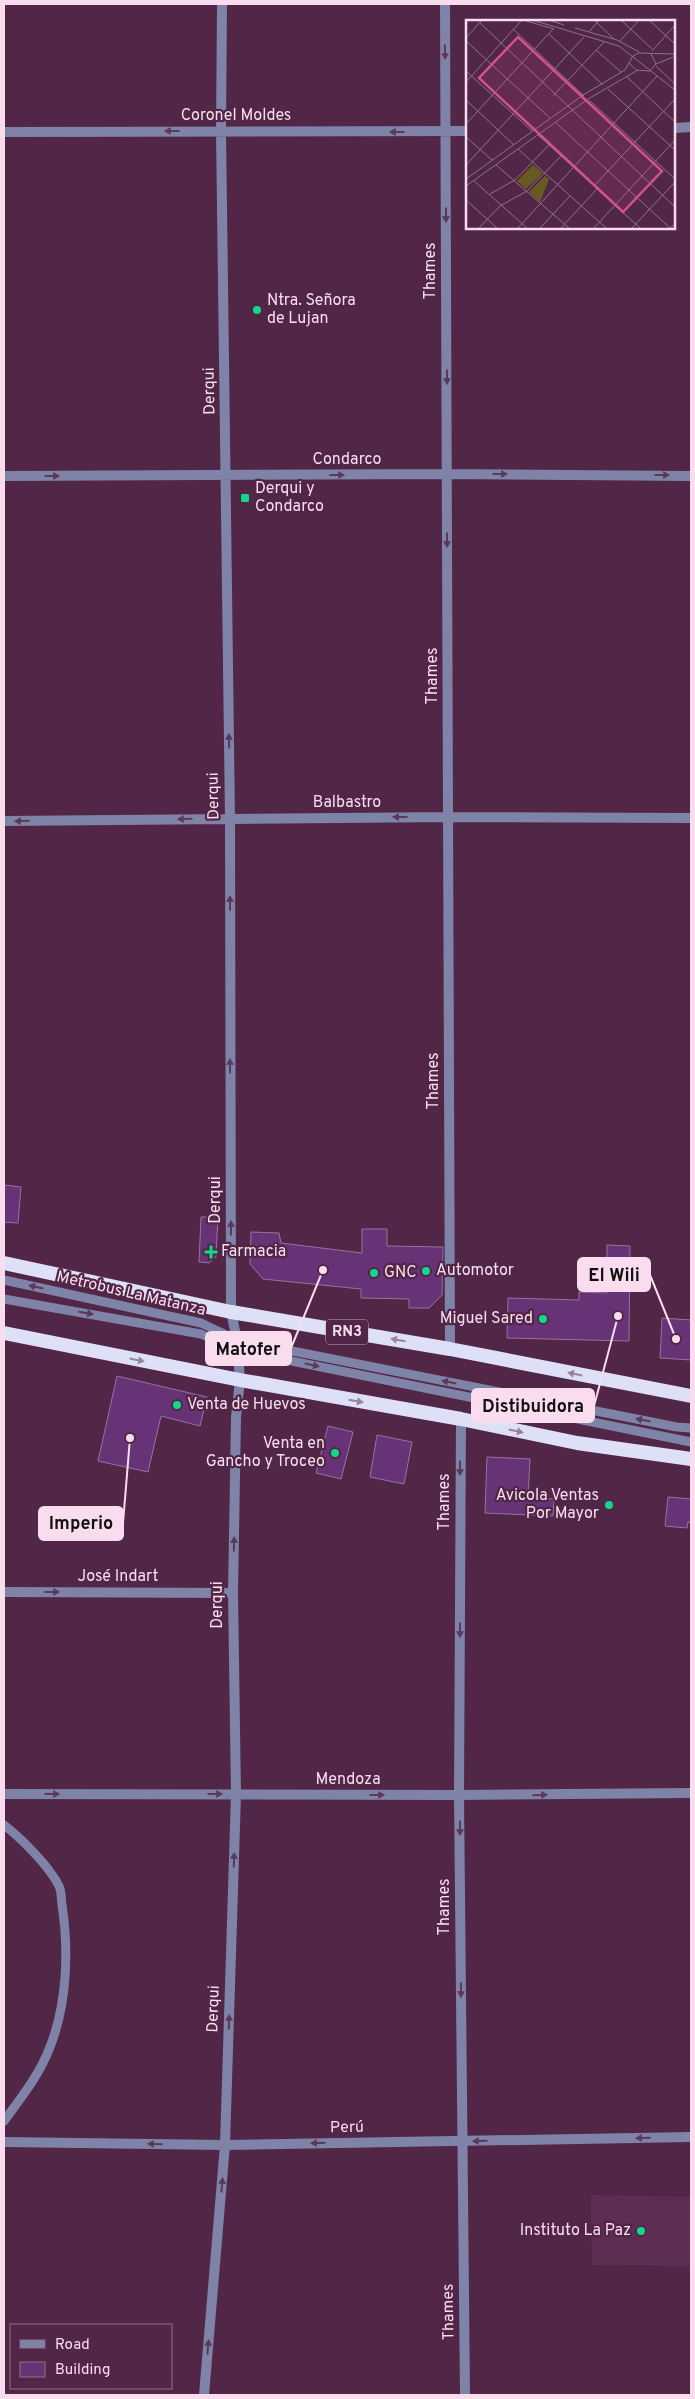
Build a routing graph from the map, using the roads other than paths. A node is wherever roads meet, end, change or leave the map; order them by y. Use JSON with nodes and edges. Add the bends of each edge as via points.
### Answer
{"nodes":[{"id":1,"x":222,"y":4,"type":"edge"},
{"id":2,"x":445,"y":4,"type":"edge"},
{"id":3,"x":691,"y":127,"type":"edge"},
{"id":4,"x":675,"y":128,"type":"edge"},
{"id":5,"x":221,"y":131,"type":"junction"},
{"id":6,"x":466,"y":131,"type":"edge"},
{"id":7,"x":4,"y":132,"type":"edge"},
{"id":8,"x":446,"y":132,"type":"junction"},
{"id":9,"x":447,"y":474,"type":"junction"},
{"id":10,"x":4,"y":476,"type":"edge"},
{"id":11,"x":226,"y":476,"type":"junction"},
{"id":12,"x":691,"y":476,"type":"edge"},
{"id":13,"x":449,"y":817,"type":"junction"},
{"id":14,"x":230,"y":818,"type":"junction"},
{"id":15,"x":691,"y":818,"type":"edge"},
{"id":16,"x":4,"y":821,"type":"edge"},
{"id":17,"x":4,"y":1263,"type":"edge"},
{"id":18,"x":4,"y":1280,"type":"edge"},
{"id":19,"x":4,"y":1299,"type":"edge"},
{"id":20,"x":231,"y":1312,"type":"junction"},
{"id":21,"x":4,"y":1334,"type":"edge"},
{"id":22,"x":237,"y":1345,"type":"junction"},
{"id":23,"x":450,"y":1349,"type":"junction"},
{"id":24,"x":240,"y":1380,"type":"junction"},
{"id":25,"x":691,"y":1396,"type":"edge"},
{"id":26,"x":460,"y":1419,"type":"junction"},
{"id":27,"x":691,"y":1428,"type":"edge"},
{"id":28,"x":691,"y":1442,"type":"edge"},
{"id":29,"x":691,"y":1459,"type":"edge"},
{"id":30,"x":4,"y":1592,"type":"edge"},
{"id":31,"x":233,"y":1593,"type":"junction"},
{"id":32,"x":691,"y":1793,"type":"edge"},
{"id":33,"x":4,"y":1794,"type":"edge"},
{"id":34,"x":236,"y":1794,"type":"junction"},
{"id":35,"x":460,"y":1796,"type":"junction"},
{"id":36,"x":4,"y":1825,"type":"edge"},
{"id":37,"x":4,"y":2121,"type":"edge"},
{"id":38,"x":691,"y":2137,"type":"edge"},
{"id":39,"x":462,"y":2141,"type":"junction"},
{"id":40,"x":4,"y":2142,"type":"edge"},
{"id":41,"x":225,"y":2144,"type":"junction"},
{"id":42,"x":204,"y":2395,"type":"edge"},
{"id":43,"x":465,"y":2395,"type":"edge"}],
"edges":[{"from":1,"to":5,"type":"street","name":"Derqui"},
{"from":2,"to":8,"type":"street","name":"Thames","one_way":true},
{"from":3,"to":4,"type":"street"},
{"from":5,"to":7,"type":"street","name":"Coronel Moldes","one_way":true},
{"from":8,"to":5,"type":"street","name":"Coronel Moldes","one_way":true},
{"from":5,"to":11,"type":"street","name":"Derqui"},
{"from":6,"to":8,"type":"street","name":"Coronel Moldes"},
{"from":8,"to":9,"type":"street","name":"Thames","one_way":true},
{"from":11,"to":9,"type":"street","name":"Condarco","one_way":true},
{"from":9,"to":12,"type":"street","name":"Condarco","one_way":true},
{"from":9,"to":13,"type":"street","name":"Thames","one_way":true},
{"from":10,"to":11,"type":"street","name":"Condarco","one_way":true},
{"from":14,"to":11,"type":"street","name":"Derqui","one_way":true},
{"from":13,"to":14,"type":"street","name":"Balbastro","one_way":true},
{"from":13,"to":15,"type":"street","name":"Balbastro"},
{"from":13,"to":23,"type":"street","name":"Thames"},
{"from":14,"to":16,"type":"street","name":"Balbastro","one_way":true},
{"from":20,"to":14,"type":"street","name":"Derqui","one_way":true},
{"from":17,"to":20,"type":"highway","number":"RN3"},
{"from":22,"to":18,"type":"lane","name":"Metrobus La Matanza","one_way":true,"via":[[201,1323]]},
{"from":19,"to":22,"type":"lane","name":"Metrobus La Matanza","one_way":true,"via":[[200,1334]]},
{"from":20,"to":22,"type":"street","name":"Derqui"},
{"from":23,"to":20,"type":"highway","number":"RN3","one_way":true},
{"from":21,"to":24,"type":"highway","one_way":true},
{"from":22,"to":24,"type":"street","name":"Derqui"},
{"from":27,"to":22,"type":"lane","name":"Metrobus La Matanza","one_way":true},
{"from":22,"to":28,"type":"lane","name":"Metrobus La Matanza","one_way":true},
{"from":25,"to":23,"type":"highway","number":"RN3","one_way":true},
{"from":24,"to":26,"type":"highway","one_way":true},
{"from":31,"to":24,"type":"street","name":"Derqui","one_way":true,"via":[[236,1417]]},
{"from":26,"to":29,"type":"highway","one_way":true,"via":[[577,1443]]},
{"from":26,"to":35,"type":"street","name":"Thames","one_way":true},
{"from":30,"to":31,"type":"street","name":"José Indart","one_way":true},
{"from":31,"to":34,"type":"street","name":"Derqui"},
{"from":35,"to":32,"type":"street","name":"Mendoza","one_way":true},
{"from":33,"to":34,"type":"street","name":"Mendoza","one_way":true},
{"from":34,"to":35,"type":"street","name":"Mendoza","one_way":true},
{"from":41,"to":34,"type":"street","name":"Derqui","one_way":true},
{"from":35,"to":39,"type":"street","name":"Thames","one_way":true},
{"from":36,"to":37,"type":"lane","via":[[22,1839],[60,1887],[66,1929],[64,1981],[50,2049]]},
{"from":38,"to":39,"type":"street","name":"Perú","one_way":true},
{"from":39,"to":41,"type":"street","name":"Perú","one_way":true},
{"from":39,"to":43,"type":"street","name":"Thames"},
{"from":41,"to":40,"type":"street","name":"Perú","one_way":true},
{"from":42,"to":41,"type":"street","name":"Derqui","one_way":true}]}
